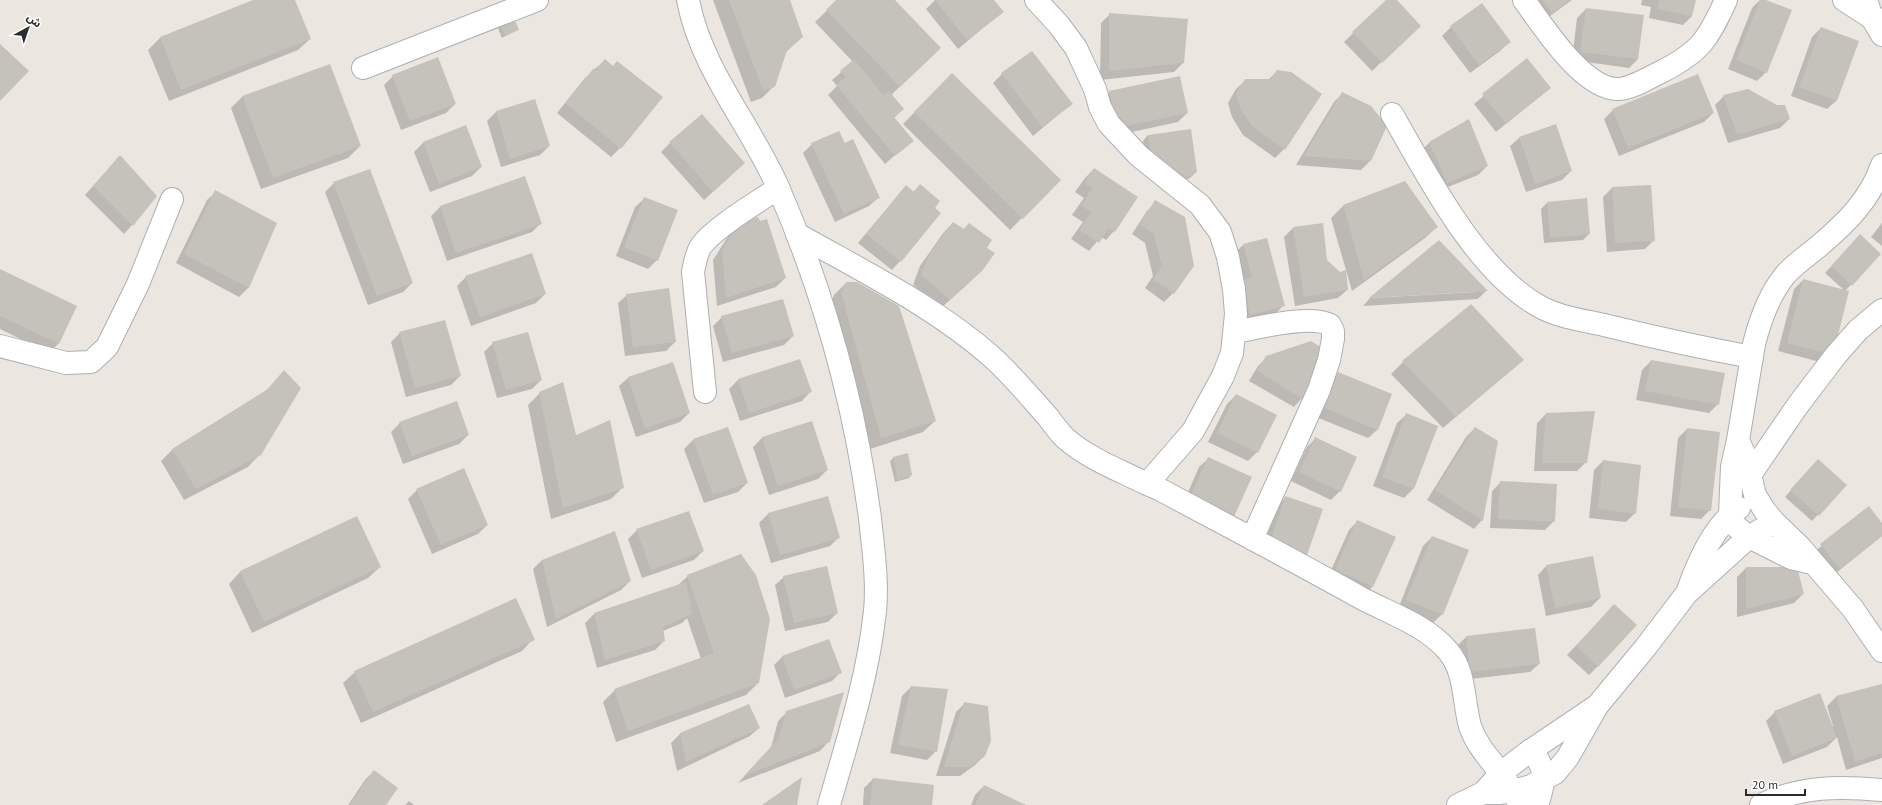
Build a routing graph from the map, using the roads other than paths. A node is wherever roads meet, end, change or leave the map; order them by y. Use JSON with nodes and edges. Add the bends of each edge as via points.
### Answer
{"nodes":[{"id":1,"x":537,"y":0,"type":"edge"},
{"id":2,"x":688,"y":0,"type":"edge"},
{"id":3,"x":1036,"y":0,"type":"edge"},
{"id":4,"x":1524,"y":0,"type":"edge"},
{"id":5,"x":1726,"y":0,"type":"edge"},
{"id":6,"x":1844,"y":0,"type":"edge"},
{"id":7,"x":1875,"y":18,"type":"edge"},
{"id":8,"x":363,"y":68,"type":"dead end"},
{"id":9,"x":1392,"y":114,"type":"dead end"},
{"id":10,"x":1882,"y":165,"type":"edge"},
{"id":11,"x":778,"y":188,"type":"junction"},
{"id":12,"x":172,"y":199,"type":"dead end"},
{"id":13,"x":797,"y":234,"type":"junction"},
{"id":14,"x":1882,"y":310,"type":"edge"},
{"id":15,"x":1235,"y":332,"type":"junction"},
{"id":16,"x":0,"y":346,"type":"edge"},
{"id":17,"x":1752,"y":357,"type":"junction"},
{"id":18,"x":705,"y":392,"type":"dead end"},
{"id":19,"x":1738,"y":440,"type":"junction"},
{"id":20,"x":1147,"y":484,"type":"junction"},
{"id":21,"x":1752,"y":485,"type":"junction"},
{"id":22,"x":1730,"y":514,"type":"junction"},
{"id":23,"x":1774,"y":522,"type":"junction"},
{"id":24,"x":1749,"y":537,"type":"junction"},
{"id":25,"x":1252,"y":539,"type":"junction"},
{"id":26,"x":1812,"y":563,"type":"junction"},
{"id":27,"x":1687,"y":593,"type":"junction"},
{"id":28,"x":1882,"y":651,"type":"edge"},
{"id":29,"x":1597,"y":706,"type":"junction"},
{"id":30,"x":1531,"y":750,"type":"junction"},
{"id":31,"x":1501,"y":773,"type":"junction"},
{"id":32,"x":1544,"y":780,"type":"junction"},
{"id":33,"x":1882,"y":790,"type":"edge"},
{"id":34,"x":1483,"y":793,"type":"junction"},
{"id":35,"x":1517,"y":798,"type":"edge"},
{"id":36,"x":829,"y":805,"type":"edge"},
{"id":37,"x":1458,"y":805,"type":"edge"},
{"id":38,"x":1537,"y":805,"type":"edge"},
{"id":39,"x":1761,"y":805,"type":"edge"}],
"edges":[{"from":1,"to":8,"type":"street"},
{"from":2,"to":11,"type":"street","via":[[708,58],[762,153]]},
{"from":3,"to":15,"type":"street","via":[[1076,48],[1109,124],[1139,156],[1200,205],[1220,232],[1234,289]]},
{"from":4,"to":5,"type":"street","via":[[1567,57],[1592,78],[1617,89],[1672,66],[1697,49],[1708,37]]},
{"from":6,"to":7,"type":"street"},
{"from":9,"to":17,"type":"street","via":[[1427,175],[1468,237],[1488,263],[1522,296],[1550,311],[1568,317],[1669,342]]},
{"from":10,"to":17,"type":"street","via":[[1873,187],[1856,212],[1786,274],[1758,328]]},
{"from":11,"to":13,"type":"street"},
{"from":11,"to":18,"type":"street","via":[[713,234],[696,257],[694,280]]},
{"from":12,"to":16,"type":"street","via":[[138,284],[108,347],[91,362],[66,363]]},
{"from":13,"to":20,"type":"street","via":[[916,301],[956,328],[993,358],[1065,437],[1082,451]]},
{"from":13,"to":36,"type":"street","via":[[825,316],[850,412],[866,492],[874,558],[875,610],[864,674]]},
{"from":14,"to":21,"type":"street","via":[[1858,330],[1798,405]]},
{"from":15,"to":20,"type":"street","via":[[1232,353],[1210,402],[1193,431]]},
{"from":15,"to":25,"type":"street","via":[[1267,325],[1315,321],[1330,325],[1333,333],[1329,360],[1320,390]]},
{"from":17,"to":19,"type":"street"},
{"from":19,"to":21,"type":"street","via":[[1746,458]]},
{"from":19,"to":22,"type":"street","via":[[1732,467]]},
{"from":20,"to":25,"type":"street"},
{"from":21,"to":22,"type":"street"},
{"from":21,"to":23,"type":"street"},
{"from":22,"to":24,"type":"street","via":[[1733,524]]},
{"from":22,"to":27,"type":"street","via":[[1697,564]]},
{"from":23,"to":24,"type":"street"},
{"from":23,"to":26,"type":"street","via":[[1800,547]]},
{"from":24,"to":26,"type":"street","via":[[1791,558]]},
{"from":24,"to":27,"type":"street"},
{"from":25,"to":31,"type":"street","via":[[1437,638],[1450,652],[1461,674],[1468,716],[1475,737],[1486,756]]},
{"from":26,"to":28,"type":"street","via":[[1853,609]]},
{"from":27,"to":29,"type":"street"},
{"from":29,"to":30,"type":"street"},
{"from":29,"to":32,"type":"street","via":[[1568,757],[1555,773]]},
{"from":30,"to":31,"type":"street"},
{"from":30,"to":32,"type":"street","via":[[1543,769]]},
{"from":31,"to":34,"type":"street"},
{"from":31,"to":35,"type":"street"},
{"from":32,"to":35,"type":"street"},
{"from":32,"to":38,"type":"street"},
{"from":33,"to":39,"type":"street","via":[[1820,788],[1780,796]]},
{"from":34,"to":35,"type":"street","via":[[1499,793]]},
{"from":34,"to":37,"type":"street"}]}
